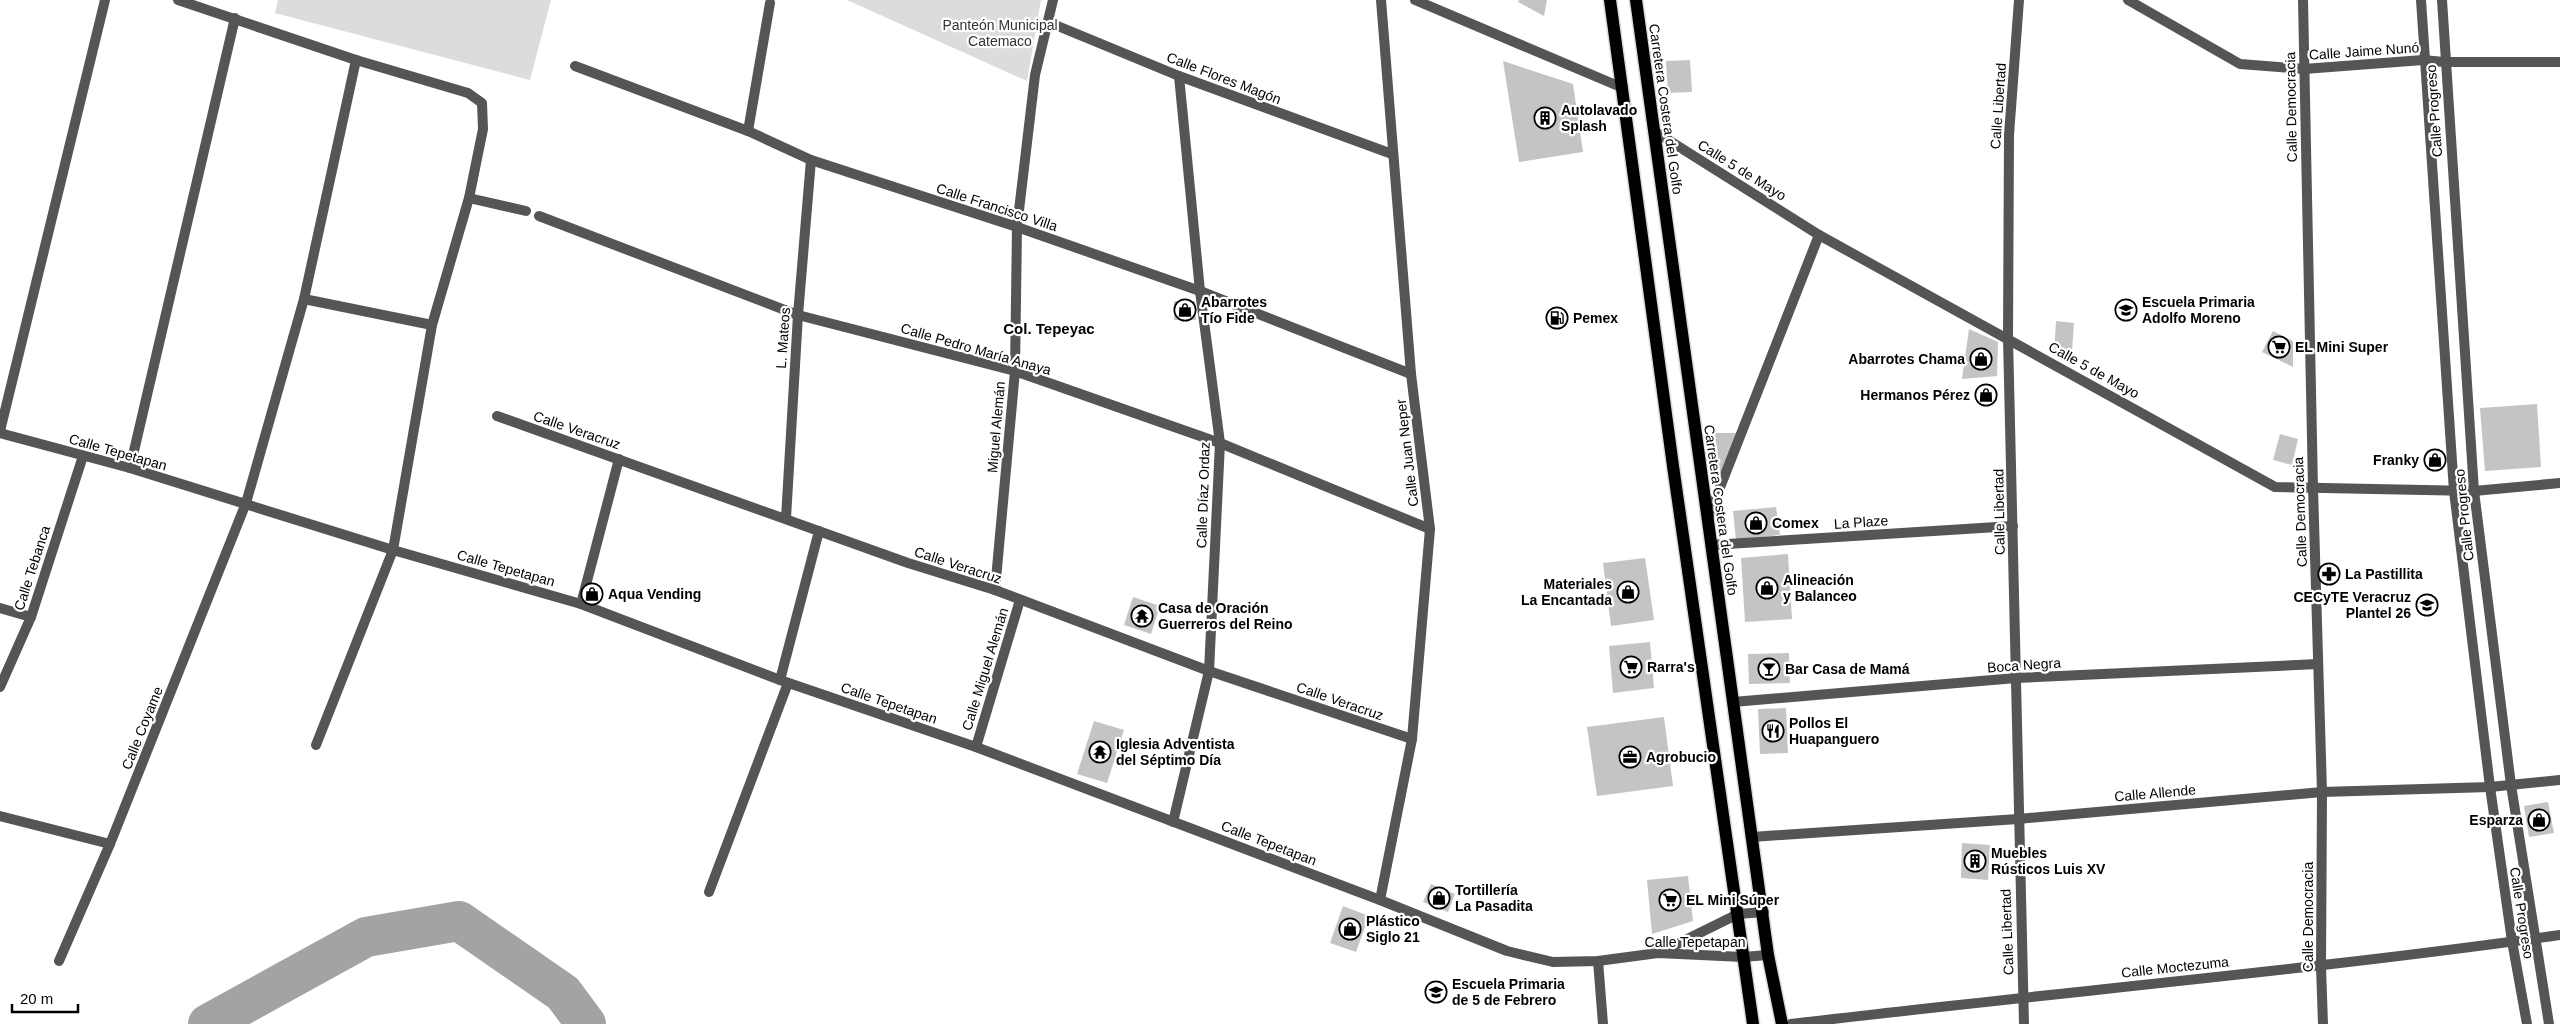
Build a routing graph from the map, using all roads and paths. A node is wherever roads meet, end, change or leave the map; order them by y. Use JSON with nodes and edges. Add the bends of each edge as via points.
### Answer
{"nodes":[{"id":1,"x":105,"y":0,"type":"edge"},
{"id":2,"x":178,"y":0,"type":"edge"},
{"id":3,"x":1053,"y":0,"type":"edge"},
{"id":4,"x":1381,"y":0,"type":"edge"},
{"id":5,"x":1416,"y":0,"type":"edge"},
{"id":6,"x":1610,"y":0,"type":"edge"},
{"id":7,"x":1636,"y":0,"type":"edge"},
{"id":8,"x":2020,"y":0,"type":"edge"},
{"id":9,"x":2128,"y":0,"type":"edge"},
{"id":10,"x":2303,"y":0,"type":"edge"},
{"id":11,"x":2421,"y":0,"type":"edge"},
{"id":12,"x":2442,"y":0,"type":"edge"},
{"id":13,"x":770,"y":3,"type":"dead end"},
{"id":14,"x":235,"y":18,"type":"junction"},
{"id":15,"x":1048,"y":22,"type":"junction"},
{"id":16,"x":356,"y":60,"type":"junction"},
{"id":17,"x":2423,"y":60,"type":"junction"},
{"id":18,"x":2444,"y":62,"type":"junction"},
{"id":19,"x":2560,"y":62,"type":"edge"},
{"id":20,"x":575,"y":66,"type":"dead end"},
{"id":21,"x":2304,"y":69,"type":"junction"},
{"id":22,"x":1179,"y":76,"type":"junction"},
{"id":23,"x":1623,"y":88,"type":"junction"},
{"id":24,"x":1654,"y":130,"type":"junction"},
{"id":25,"x":748,"y":131,"type":"junction"},
{"id":26,"x":1392,"y":154,"type":"junction"},
{"id":27,"x":811,"y":160,"type":"junction"},
{"id":28,"x":469,"y":198,"type":"junction"},
{"id":29,"x":526,"y":211,"type":"dead end"},
{"id":30,"x":539,"y":216,"type":"dead end"},
{"id":31,"x":1017,"y":227,"type":"junction"},
{"id":32,"x":1819,"y":235,"type":"junction"},
{"id":33,"x":1200,"y":292,"type":"junction"},
{"id":34,"x":304,"y":299,"type":"junction"},
{"id":35,"x":798,"y":315,"type":"junction"},
{"id":36,"x":432,"y":325,"type":"junction"},
{"id":37,"x":2008,"y":338,"type":"junction"},
{"id":38,"x":1015,"y":371,"type":"junction"},
{"id":39,"x":1411,"y":374,"type":"junction"},
{"id":40,"x":497,"y":416,"type":"dead end"},
{"id":41,"x":0,"y":432,"type":"edge"},
{"id":42,"x":1220,"y":443,"type":"junction"},
{"id":43,"x":83,"y":456,"type":"junction"},
{"id":44,"x":620,"y":459,"type":"junction"},
{"id":45,"x":130,"y":468,"type":"junction"},
{"id":46,"x":2560,"y":483,"type":"edge"},
{"id":47,"x":2313,"y":488,"type":"junction"},
{"id":48,"x":2454,"y":491,"type":"junction"},
{"id":49,"x":2474,"y":491,"type":"junction"},
{"id":50,"x":246,"y":503,"type":"junction"},
{"id":51,"x":786,"y":518,"type":"junction"},
{"id":52,"x":1707,"y":520,"type":"junction"},
{"id":53,"x":2013,"y":526,"type":"junction"},
{"id":54,"x":1430,"y":529,"type":"junction"},
{"id":55,"x":819,"y":531,"type":"junction"},
{"id":56,"x":1711,"y":545,"type":"junction"},
{"id":57,"x":392,"y":550,"type":"junction"},
{"id":58,"x":995,"y":590,"type":"junction"},
{"id":59,"x":1020,"y":600,"type":"junction"},
{"id":60,"x":580,"y":604,"type":"junction"},
{"id":61,"x":0,"y":608,"type":"edge"},
{"id":62,"x":31,"y":617,"type":"junction"},
{"id":63,"x":2318,"y":664,"type":"junction"},
{"id":64,"x":1209,"y":671,"type":"junction"},
{"id":65,"x":2016,"y":678,"type":"junction"},
{"id":66,"x":784,"y":682,"type":"junction"},
{"id":67,"x":0,"y":687,"type":"edge"},
{"id":68,"x":1733,"y":702,"type":"junction"},
{"id":69,"x":1412,"y":739,"type":"junction"},
{"id":70,"x":316,"y":745,"type":"dead end"},
{"id":71,"x":976,"y":747,"type":"junction"},
{"id":72,"x":2560,"y":780,"type":"edge"},
{"id":73,"x":2512,"y":785,"type":"junction"},
{"id":74,"x":2490,"y":787,"type":"junction"},
{"id":75,"x":2322,"y":792,"type":"junction"},
{"id":76,"x":0,"y":816,"type":"edge"},
{"id":77,"x":2018,"y":819,"type":"junction"},
{"id":78,"x":1173,"y":822,"type":"junction"},
{"id":79,"x":1752,"y":836,"type":"junction"},
{"id":80,"x":110,"y":844,"type":"junction"},
{"id":81,"x":709,"y":892,"type":"dead end"},
{"id":82,"x":1380,"y":900,"type":"junction"},
{"id":83,"x":1764,"y":912,"type":"junction"},
{"id":84,"x":1738,"y":914,"type":"junction"},
{"id":85,"x":2560,"y":935,"type":"edge"},
{"id":86,"x":2536,"y":938,"type":"junction"},
{"id":87,"x":2512,"y":941,"type":"junction"},
{"id":88,"x":1658,"y":953,"type":"junction"},
{"id":89,"x":1768,"y":954,"type":"junction"},
{"id":90,"x":1743,"y":957,"type":"junction"},
{"id":91,"x":58,"y":961,"type":"dead end"},
{"id":92,"x":1598,"y":961,"type":"junction"},
{"id":93,"x":2321,"y":967,"type":"junction"},
{"id":94,"x":2023,"y":996,"type":"junction"},
{"id":95,"x":1603,"y":1024,"type":"edge"},
{"id":96,"x":1753,"y":1024,"type":"edge"},
{"id":97,"x":1782,"y":1024,"type":"edge"},
{"id":98,"x":1792,"y":1024,"type":"edge"},
{"id":99,"x":2024,"y":1024,"type":"edge"},
{"id":100,"x":2323,"y":1024,"type":"edge"},
{"id":101,"x":2526,"y":1024,"type":"edge"},
{"id":102,"x":2549,"y":1024,"type":"edge"}],
"edges":[{"from":1,"to":41,"type":"street"},
{"from":2,"to":14,"type":"street"},
{"from":3,"to":15,"type":"street","name":"Miguel Alemán"},
{"from":4,"to":26,"type":"street","name":"Calle Juan Neper"},
{"from":5,"to":23,"type":"street"},
{"from":6,"to":23,"type":"main road"},
{"from":7,"to":24,"type":"main road","name":"Carretera Costera del Golfo"},
{"from":8,"to":37,"type":"street","name":"Calle Libertad","via":[[2009,135]]},
{"from":9,"to":21,"type":"street","name":"Calle Jaime Nunó","via":[[2240,64]]},
{"from":10,"to":21,"type":"street","name":"Calle Democracia"},
{"from":11,"to":17,"type":"street","name":"Calle Progreso"},
{"from":12,"to":18,"type":"street","name":"Calle Progreso"},
{"from":13,"to":25,"type":"street"},
{"from":14,"to":16,"type":"street"},
{"from":14,"to":45,"type":"street"},
{"from":15,"to":22,"type":"street","name":"Calle Flores Magón"},
{"from":15,"to":31,"type":"street","name":"Miguel Alemán","via":[[1036,75]]},
{"from":16,"to":28,"type":"street","via":[[468,93],[482,103],[482,129]]},
{"from":16,"to":34,"type":"street","name":"Calle Coyame"},
{"from":17,"to":18,"type":"street","name":"Calle Jaime Nunó"},
{"from":17,"to":21,"type":"street","name":"Calle Jaime Nunó"},
{"from":17,"to":48,"type":"street","name":"Calle Progreso"},
{"from":18,"to":19,"type":"street","name":"Calle Jaime Nunó"},
{"from":18,"to":49,"type":"street","name":"Calle Progreso"},
{"from":20,"to":25,"type":"street","name":"Calle Francisco Villa"},
{"from":21,"to":47,"type":"street","name":"Calle Democracia"},
{"from":22,"to":26,"type":"street","name":"Calle Flores Magón"},
{"from":22,"to":33,"type":"street","name":"Calle Díaz Ordaz"},
{"from":23,"to":84,"type":"main road","via":[[1673,466]]},
{"from":24,"to":32,"type":"street","name":"Calle 5 de Mayo"},
{"from":24,"to":52,"type":"main road","name":"Carretera Costera del Golfo"},
{"from":25,"to":27,"type":"street","name":"Calle Francisco Villa"},
{"from":26,"to":39,"type":"street","name":"Calle Juan Neper"},
{"from":27,"to":31,"type":"street","name":"Calle Francisco Villa"},
{"from":27,"to":35,"type":"street","name":"L. Mateos"},
{"from":28,"to":29,"type":"street"},
{"from":28,"to":36,"type":"street"},
{"from":30,"to":35,"type":"street","name":"Calle Pedro María Anaya"},
{"from":31,"to":33,"type":"street","name":"Calle Francisco Villa"},
{"from":31,"to":38,"type":"street","name":"Miguel Alemán"},
{"from":32,"to":37,"type":"street","name":"Calle 5 de Mayo"},
{"from":32,"to":52,"type":"street"},
{"from":33,"to":39,"type":"street","name":"Calle Francisco Villa"},
{"from":33,"to":42,"type":"street","name":"Calle Díaz Ordaz"},
{"from":34,"to":36,"type":"street"},
{"from":34,"to":50,"type":"street","name":"Calle Coyame"},
{"from":35,"to":38,"type":"street","name":"Calle Pedro María Anaya"},
{"from":35,"to":51,"type":"street","name":"L. Mateos"},
{"from":36,"to":57,"type":"street"},
{"from":37,"to":47,"type":"street","name":"Calle 5 de Mayo","via":[[2276,487]]},
{"from":37,"to":53,"type":"street","name":"Calle Libertad"},
{"from":38,"to":42,"type":"street","name":"Calle Pedro María Anaya"},
{"from":38,"to":58,"type":"street","name":"Miguel Alemán"},
{"from":39,"to":54,"type":"street","name":"Calle Juan Neper"},
{"from":40,"to":44,"type":"street","name":"Calle Veracruz"},
{"from":41,"to":43,"type":"street","name":"Calle Tepetapan"},
{"from":42,"to":54,"type":"street","name":"Calle Pedro María Anaya"},
{"from":42,"to":64,"type":"street","name":"Calle Díaz Ordaz"},
{"from":43,"to":45,"type":"street","name":"Calle Tepetapan"},
{"from":43,"to":62,"type":"street","name":"Calle Tebanca"},
{"from":44,"to":51,"type":"street","name":"Calle Veracruz"},
{"from":44,"to":60,"type":"street"},
{"from":45,"to":50,"type":"street","name":"Calle Tepetapan"},
{"from":46,"to":49,"type":"street","name":"Calle 5 de Mayo"},
{"from":47,"to":48,"type":"street","name":"Calle 5 de Mayo"},
{"from":47,"to":63,"type":"street","name":"Calle Democracia"},
{"from":48,"to":49,"type":"street","name":"Calle 5 de Mayo"},
{"from":48,"to":74,"type":"street","name":"Calle Progreso"},
{"from":49,"to":73,"type":"street","name":"Calle Progreso"},
{"from":50,"to":57,"type":"street","name":"Calle Tepetapan"},
{"from":50,"to":80,"type":"street","name":"Calle Coyame"},
{"from":51,"to":55,"type":"street","name":"Calle Veracruz"},
{"from":52,"to":56,"type":"main road","name":"Carretera Costera del Golfo"},
{"from":53,"to":56,"type":"street","name":"La Plaze"},
{"from":53,"to":65,"type":"street","name":"Calle Libertad"},
{"from":54,"to":69,"type":"street","name":"Calle Juan Neper"},
{"from":55,"to":58,"type":"street","name":"Calle Veracruz"},
{"from":55,"to":66,"type":"street"},
{"from":56,"to":68,"type":"main road","name":"Carretera Costera del Golfo"},
{"from":57,"to":60,"type":"street","name":"Calle Tepetapan"},
{"from":57,"to":70,"type":"street"},
{"from":58,"to":59,"type":"street","name":"Calle Veracruz"},
{"from":59,"to":64,"type":"street","name":"Calle Veracruz"},
{"from":59,"to":71,"type":"street","name":"Calle Miguel Alemán"},
{"from":60,"to":66,"type":"street","name":"Calle Tepetapan"},
{"from":61,"to":62,"type":"street"},
{"from":62,"to":67,"type":"street","name":"Calle Tebanca"},
{"from":63,"to":65,"type":"street","name":"Boca Negra"},
{"from":63,"to":75,"type":"street","name":"Calle Democracia"},
{"from":64,"to":69,"type":"street","name":"Calle Veracruz"},
{"from":64,"to":78,"type":"street","name":"Calle Díaz Ordaz"},
{"from":65,"to":68,"type":"street","name":"Boca Negra"},
{"from":65,"to":77,"type":"street","name":"Calle Libertad"},
{"from":66,"to":71,"type":"street","name":"Calle Tepetapan"},
{"from":66,"to":81,"type":"street"},
{"from":68,"to":79,"type":"main road","name":"Carretera Costera del Golfo"},
{"from":69,"to":82,"type":"street","name":"Calle Juan Neper"},
{"from":71,"to":78,"type":"street","name":"Calle Tepetapan"},
{"from":72,"to":73,"type":"street","name":"Calle Allende"},
{"from":73,"to":74,"type":"street","name":"Calle Allende"},
{"from":73,"to":86,"type":"street","name":"Calle Progreso"},
{"from":74,"to":75,"type":"street","name":"Calle Allende"},
{"from":74,"to":87,"type":"street","name":"Calle Progreso"},
{"from":75,"to":77,"type":"street","name":"Calle Allende"},
{"from":75,"to":93,"type":"street","name":"Calle Democracia"},
{"from":76,"to":80,"type":"street"},
{"from":77,"to":79,"type":"street","name":"Calle Allende"},
{"from":77,"to":94,"type":"street","name":"Calle Libertad"},
{"from":78,"to":82,"type":"street","name":"Calle Tepetapan"},
{"from":79,"to":83,"type":"main road","name":"Carretera Costera del Golfo"},
{"from":80,"to":91,"type":"street","name":"Calle Coyame"},
{"from":82,"to":92,"type":"street","name":"Calle Tepetapan","via":[[1507,951],[1553,962]]},
{"from":83,"to":84,"type":"street"},
{"from":83,"to":89,"type":"main road","name":"Carretera Costera del Golfo"},
{"from":84,"to":88,"type":"street"},
{"from":84,"to":90,"type":"main road"},
{"from":85,"to":86,"type":"street","name":"Calle Moctezuma"},
{"from":86,"to":87,"type":"street","name":"Calle Moctezuma"},
{"from":86,"to":102,"type":"street","name":"Calle Progreso"},
{"from":87,"to":93,"type":"street","name":"Calle Moctezuma"},
{"from":87,"to":101,"type":"street","name":"Calle Progreso"},
{"from":88,"to":90,"type":"street","name":"Calle Tepetapan"},
{"from":88,"to":92,"type":"street","name":"Calle Tepetapan"},
{"from":89,"to":90,"type":"street","name":"Calle Tepetapan"},
{"from":89,"to":97,"type":"main road","name":"Carretera Costera del Golfo"},
{"from":90,"to":96,"type":"main road"},
{"from":92,"to":95,"type":"street"},
{"from":93,"to":94,"type":"street","name":"Calle Moctezuma"},
{"from":93,"to":100,"type":"street","name":"Calle Democracia"},
{"from":94,"to":98,"type":"street","name":"Calle Moctezuma"},
{"from":94,"to":99,"type":"street","name":"Calle Libertad"}]}
